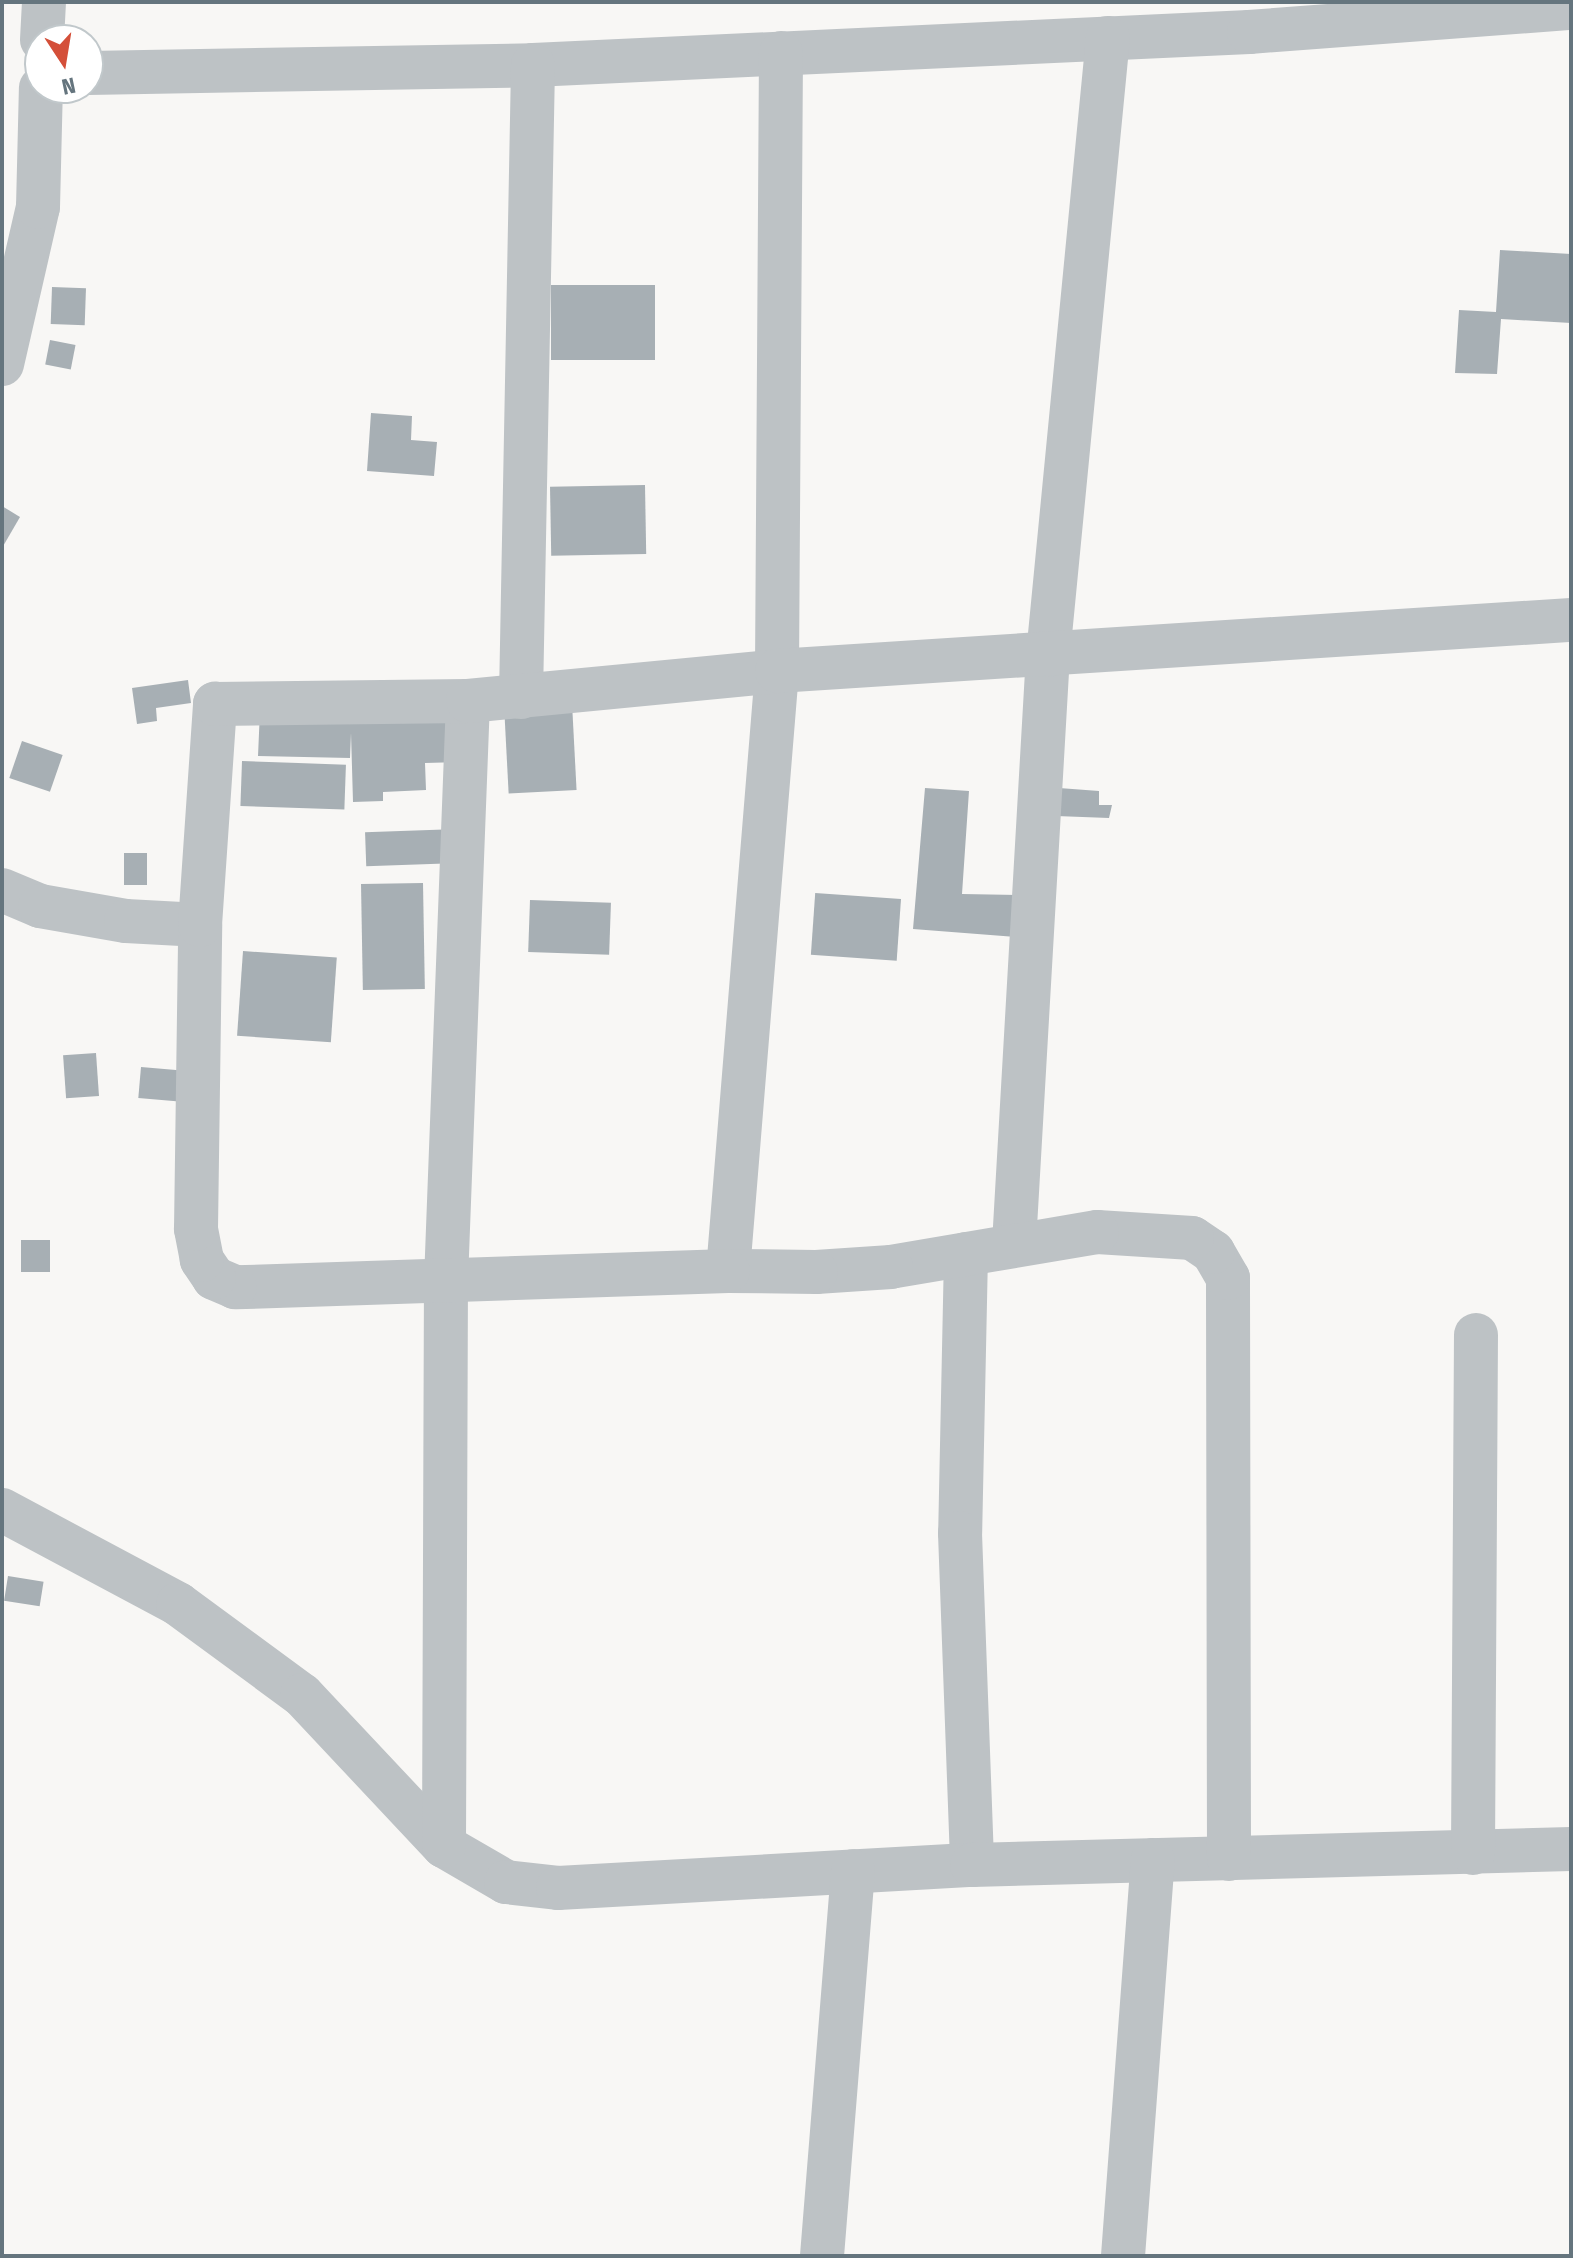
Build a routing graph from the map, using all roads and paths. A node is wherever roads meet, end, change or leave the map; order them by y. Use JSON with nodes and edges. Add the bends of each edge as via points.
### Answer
{"nodes":[{"id":1,"x":44,"y":2,"type":"edge"},
{"id":2,"x":1571,"y":8,"type":"edge"},
{"id":3,"x":43,"y":24,"type":"edge"},
{"id":4,"x":1108,"y":38,"type":"junction"},
{"id":5,"x":781,"y":53,"type":"junction"},
{"id":6,"x":533,"y":65,"type":"junction"},
{"id":7,"x":104,"y":73,"type":"edge"},
{"id":8,"x":41,"y":104,"type":"edge"},
{"id":9,"x":12,"y":281,"type":"edge"},
{"id":10,"x":2,"y":364,"type":"edge"},
{"id":11,"x":1571,"y":620,"type":"edge"},
{"id":12,"x":1048,"y":655,"type":"junction"},
{"id":13,"x":777,"y":671,"type":"junction"},
{"id":14,"x":521,"y":697,"type":"junction"},
{"id":15,"x":468,"y":701,"type":"junction"},
{"id":16,"x":2,"y":890,"type":"edge"},
{"id":17,"x":200,"y":925,"type":"junction"},
{"id":18,"x":1014,"y":1244,"type":"junction"},
{"id":19,"x":966,"y":1254,"type":"junction"},
{"id":20,"x":728,"y":1271,"type":"junction"},
{"id":21,"x":446,"y":1281,"type":"junction"},
{"id":22,"x":1476,"y":1335,"type":"dead end"},
{"id":23,"x":12,"y":1514,"type":"edge"},
{"id":24,"x":444,"y":1846,"type":"junction"},
{"id":25,"x":1571,"y":1849,"type":"edge"},
{"id":26,"x":1473,"y":1853,"type":"junction"},
{"id":27,"x":1229,"y":1859,"type":"junction"},
{"id":28,"x":1153,"y":1860,"type":"junction"},
{"id":29,"x":972,"y":1865,"type":"junction"},
{"id":30,"x":853,"y":1871,"type":"junction"},
{"id":31,"x":822,"y":2256,"type":"edge"},
{"id":32,"x":1123,"y":2256,"type":"edge"}],
"edges":[{"from":1,"to":3,"type":"street"},
{"from":2,"to":4,"type":"street"},
{"from":4,"to":5,"type":"street"},
{"from":4,"to":12,"type":"street"},
{"from":5,"to":6,"type":"street"},
{"from":5,"to":13,"type":"street"},
{"from":6,"to":7,"type":"street"},
{"from":6,"to":14,"type":"street"},
{"from":8,"to":9,"type":"street","via":[[38,207]]},
{"from":9,"to":10,"type":"street"},
{"from":11,"to":12,"type":"street"},
{"from":12,"to":13,"type":"street"},
{"from":12,"to":18,"type":"street"},
{"from":13,"to":14,"type":"street"},
{"from":13,"to":20,"type":"street"},
{"from":14,"to":15,"type":"street"},
{"from":15,"to":17,"type":"street","via":[[215,704]]},
{"from":15,"to":21,"type":"street"},
{"from":16,"to":17,"type":"street","via":[[54,909],[126,921]]},
{"from":17,"to":21,"type":"street","via":[[196,1229],[202,1260],[214,1278],[235,1287]]},
{"from":18,"to":19,"type":"street"},
{"from":18,"to":27,"type":"street","via":[[1097,1232],[1192,1238],[1213,1252],[1228,1278]]},
{"from":19,"to":20,"type":"street","via":[[891,1267]]},
{"from":19,"to":29,"type":"street","via":[[960,1533]]},
{"from":20,"to":21,"type":"street"},
{"from":21,"to":24,"type":"street"},
{"from":22,"to":26,"type":"street"},
{"from":23,"to":24,"type":"street","via":[[178,1604],[302,1695]]},
{"from":24,"to":30,"type":"street","via":[[506,1882],[558,1888]]},
{"from":25,"to":26,"type":"street"},
{"from":26,"to":27,"type":"street"},
{"from":27,"to":28,"type":"street"},
{"from":28,"to":29,"type":"street"},
{"from":28,"to":32,"type":"street"},
{"from":29,"to":30,"type":"street"},
{"from":30,"to":31,"type":"street"}]}
